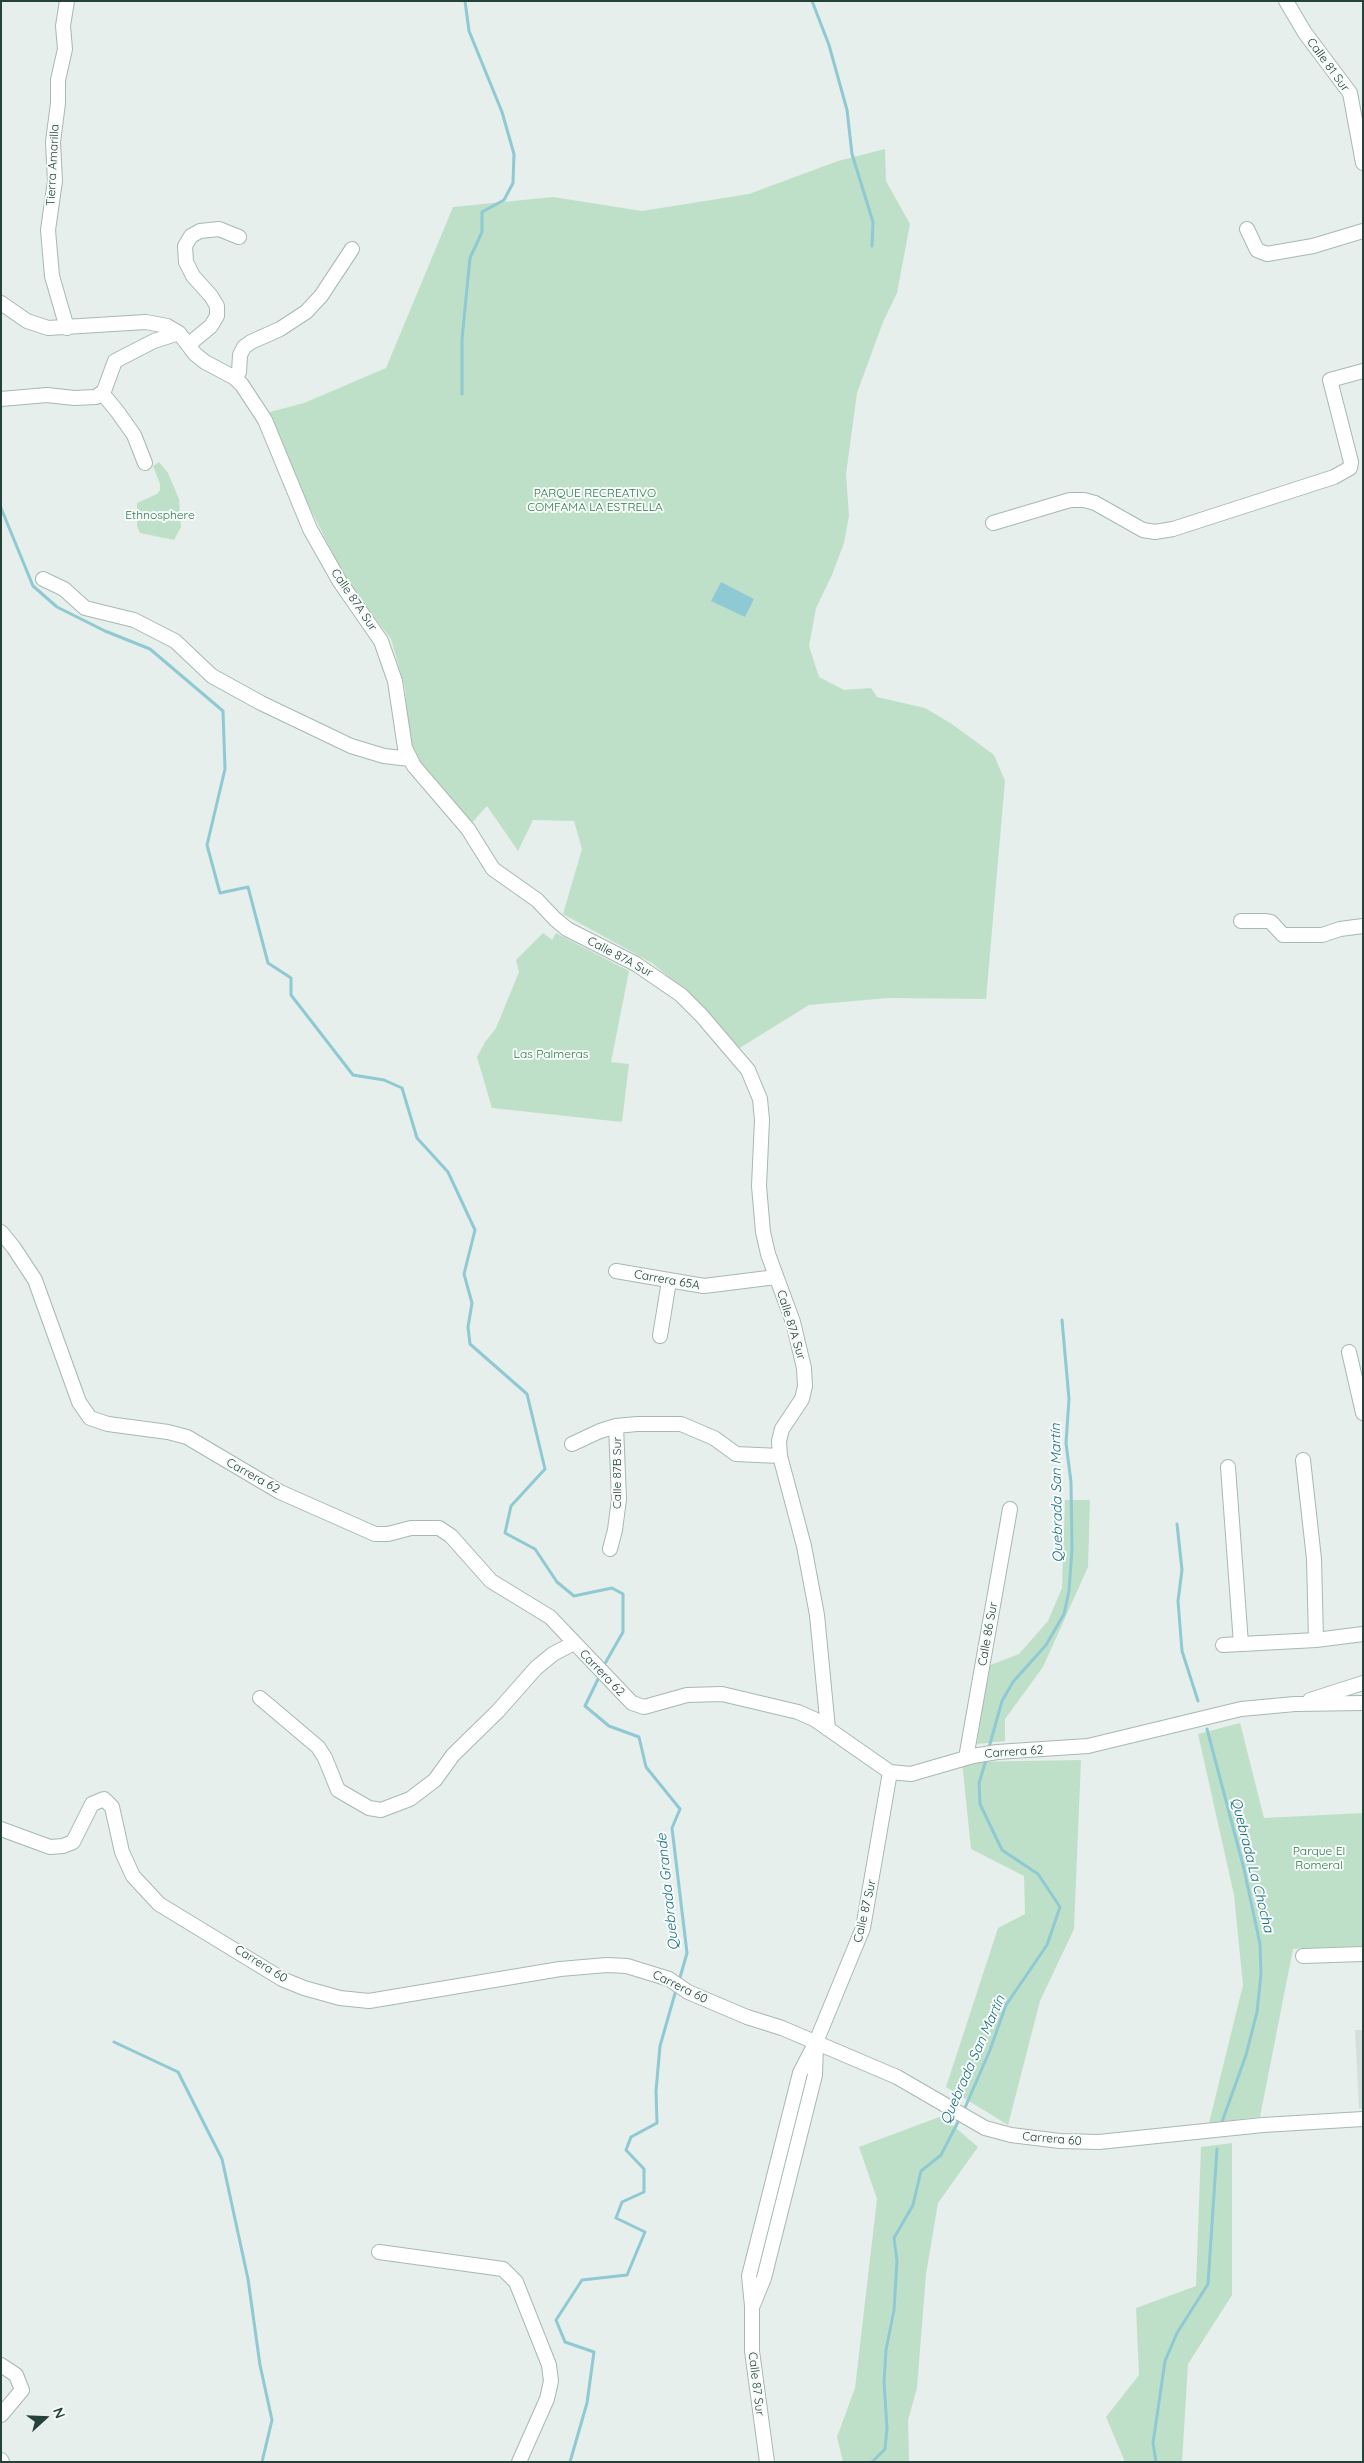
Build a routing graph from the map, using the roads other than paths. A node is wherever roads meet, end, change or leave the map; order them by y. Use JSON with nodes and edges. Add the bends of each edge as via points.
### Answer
{"nodes":[{"id":1,"x":67,"y":1,"type":"edge"},
{"id":2,"x":1286,"y":1,"type":"edge"},
{"id":3,"x":1363,"y":163,"type":"edge"},
{"id":4,"x":1247,"y":229,"type":"dead end"},
{"id":5,"x":1363,"y":231,"type":"edge"},
{"id":6,"x":239,"y":237,"type":"dead end"},
{"id":7,"x":352,"y":249,"type":"dead end"},
{"id":8,"x":1,"y":303,"type":"edge"},
{"id":9,"x":67,"y":328,"type":"junction"},
{"id":10,"x":179,"y":333,"type":"junction"},
{"id":11,"x":188,"y":346,"type":"junction"},
{"id":12,"x":1363,"y":371,"type":"edge"},
{"id":13,"x":235,"y":378,"type":"junction"},
{"id":14,"x":102,"y":393,"type":"junction"},
{"id":15,"x":1,"y":399,"type":"edge"},
{"id":16,"x":145,"y":463,"type":"dead end"},
{"id":17,"x":992,"y":523,"type":"dead end"},
{"id":18,"x":43,"y":579,"type":"dead end"},
{"id":19,"x":410,"y":758,"type":"junction"},
{"id":20,"x":1241,"y":921,"type":"dead end"},
{"id":21,"x":1363,"y":926,"type":"edge"},
{"id":22,"x":1,"y":1232,"type":"edge"},
{"id":23,"x":616,"y":1271,"type":"dead end"},
{"id":24,"x":776,"y":1277,"type":"junction"},
{"id":25,"x":670,"y":1281,"type":"junction"},
{"id":26,"x":660,"y":1336,"type":"dead end"},
{"id":27,"x":1349,"y":1352,"type":"dead end"},
{"id":28,"x":1363,"y":1413,"type":"edge"},
{"id":29,"x":616,"y":1426,"type":"junction"},
{"id":30,"x":572,"y":1444,"type":"dead end"},
{"id":31,"x":780,"y":1456,"type":"junction"},
{"id":32,"x":1303,"y":1460,"type":"dead end"},
{"id":33,"x":1228,"y":1467,"type":"dead end"},
{"id":34,"x":1010,"y":1509,"type":"dead end"},
{"id":35,"x":610,"y":1549,"type":"dead end"},
{"id":36,"x":1363,"y":1634,"type":"edge"},
{"id":37,"x":1316,"y":1640,"type":"junction"},
{"id":38,"x":574,"y":1644,"type":"junction"},
{"id":39,"x":1223,"y":1644,"type":"dead end"},
{"id":40,"x":1241,"y":1644,"type":"junction"},
{"id":41,"x":1363,"y":1683,"type":"edge"},
{"id":42,"x":260,"y":1698,"type":"dead end"},
{"id":43,"x":1295,"y":1704,"type":"junction"},
{"id":44,"x":1363,"y":1704,"type":"edge"},
{"id":45,"x":828,"y":1729,"type":"junction"},
{"id":46,"x":973,"y":1756,"type":"junction"},
{"id":47,"x":890,"y":1772,"type":"junction"},
{"id":48,"x":1,"y":1829,"type":"edge"},
{"id":49,"x":1363,"y":1954,"type":"edge"},
{"id":50,"x":1303,"y":1956,"type":"dead end"},
{"id":51,"x":816,"y":2042,"type":"junction"},
{"id":52,"x":1363,"y":2119,"type":"edge"},
{"id":53,"x":379,"y":2252,"type":"dead end"},
{"id":54,"x":1,"y":2365,"type":"edge"},
{"id":55,"x":1,"y":2414,"type":"edge"},
{"id":56,"x":519,"y":2462,"type":"edge"},
{"id":57,"x":767,"y":2462,"type":"edge"}],
"edges":[{"from":1,"to":9,"type":"street","name":"Tierra Amarilla","via":[[63,26],[65,49],[58,80],[53,142],[55,181],[48,230],[52,276]]},
{"from":2,"to":3,"type":"street","name":"Calle 81 Sur","via":[[1305,33],[1350,93]]},
{"from":4,"to":5,"type":"street","via":[[1257,250],[1267,254],[1313,246]]},
{"from":6,"to":11,"type":"street","via":[[219,229],[200,231],[191,236],[185,246],[186,262],[193,276],[217,306],[217,316],[211,326]]},
{"from":7,"to":13,"type":"street","via":[[321,296],[306,312],[280,330],[244,347]]},
{"from":8,"to":9,"type":"street","via":[[28,322],[48,328]]},
{"from":9,"to":10,"type":"street","via":[[146,322],[167,326]]},
{"from":10,"to":11,"type":"street","name":"Calle 87A Sur"},
{"from":10,"to":14,"type":"street","via":[[154,341],[115,361]]},
{"from":11,"to":13,"type":"street","name":"Calle 87A Sur","via":[[205,362]]},
{"from":12,"to":17,"type":"street","via":[[1330,380],[1351,462],[1350,468],[1334,477],[1173,530],[1143,530],[1084,500],[1070,500]]},
{"from":13,"to":19,"type":"street","name":"Calle 87A Sur","via":[[251,396],[265,420],[295,496],[340,582],[382,641],[395,681],[403,736]]},
{"from":14,"to":15,"type":"street","via":[[81,397],[47,394]]},
{"from":14,"to":16,"type":"street","via":[[129,427]]},
{"from":18,"to":19,"type":"street","via":[[64,589],[84,608],[134,620],[175,642],[212,676],[261,703],[351,746],[384,756]]},
{"from":19,"to":24,"type":"street","name":"Calle 87A Sur","via":[[468,829],[493,869],[537,900],[567,929],[636,964],[681,995],[748,1070],[760,1099],[759,1186],[763,1232]]},
{"from":20,"to":21,"type":"street","via":[[1271,922],[1283,935],[1322,935]]},
{"from":22,"to":38,"type":"street","name":"Carrera 62","via":[[35,1280],[79,1402],[90,1418],[187,1438],[280,1492],[375,1534],[411,1528],[439,1528],[451,1536],[492,1581],[550,1617]]},
{"from":23,"to":25,"type":"street","name":"Carrera 65A"},
{"from":24,"to":25,"type":"street","name":"Carrera 65A","via":[[718,1286]]},
{"from":24,"to":31,"type":"street","name":"Calle 87A Sur","via":[[800,1347],[805,1386],[802,1398],[782,1429]]},
{"from":25,"to":26,"type":"street"},
{"from":27,"to":28,"type":"street"},
{"from":29,"to":30,"type":"street"},
{"from":29,"to":31,"type":"street","via":[[681,1424],[714,1438],[736,1454]]},
{"from":29,"to":35,"type":"street","name":"Calle 87B Sur","via":[[619,1499]]},
{"from":31,"to":45,"type":"street","name":"Calle 87A Sur","via":[[804,1546],[815,1606]]},
{"from":32,"to":37,"type":"street","via":[[1314,1559]]},
{"from":33,"to":40,"type":"street"},
{"from":34,"to":46,"type":"street","name":"Calle 86 Sur"},
{"from":36,"to":37,"type":"street"},
{"from":37,"to":40,"type":"street"},
{"from":38,"to":42,"type":"street","via":[[553,1654],[536,1668],[453,1755],[435,1780],[410,1799],[382,1810],[369,1808],[338,1790],[318,1747]]},
{"from":38,"to":45,"type":"street","name":"Carrera 62","via":[[632,1703],[644,1707],[687,1695],[722,1694],[798,1712]]},
{"from":39,"to":40,"type":"street"},
{"from":41,"to":43,"type":"street"},
{"from":43,"to":44,"type":"street","name":"Carrera 62"},
{"from":43,"to":46,"type":"street","name":"Carrera 62","via":[[1241,1709],[1088,1746]]},
{"from":45,"to":47,"type":"street","name":"Carrera 62"},
{"from":46,"to":47,"type":"street","name":"Carrera 62","via":[[920,1773]]},
{"from":47,"to":51,"type":"street","name":"Calle 87 Sur","via":[[863,1928]]},
{"from":48,"to":51,"type":"street","name":"Carrera 60","via":[[50,1847],[63,1846],[73,1842],[92,1804],[104,1799],[112,1807],[122,1852],[133,1876],[159,1904],[282,1979],[329,1996],[369,2001],[560,1969],[606,1965],[642,1969],[747,2017]]},
{"from":49,"to":50,"type":"street"},
{"from":51,"to":52,"type":"street","name":"Carrera 60","via":[[898,2077],[995,2132],[1011,2135],[1099,2142],[1264,2125]]},
{"from":51,"to":57,"type":"street","name":"Calle 87 Sur","via":[[800,2073],[749,2276],[752,2350]]},
{"from":53,"to":56,"type":"street","via":[[503,2268],[516,2282],[548,2365],[551,2381],[547,2399]]},
{"from":54,"to":55,"type":"street","via":[[16,2375],[22,2390]]}]}
